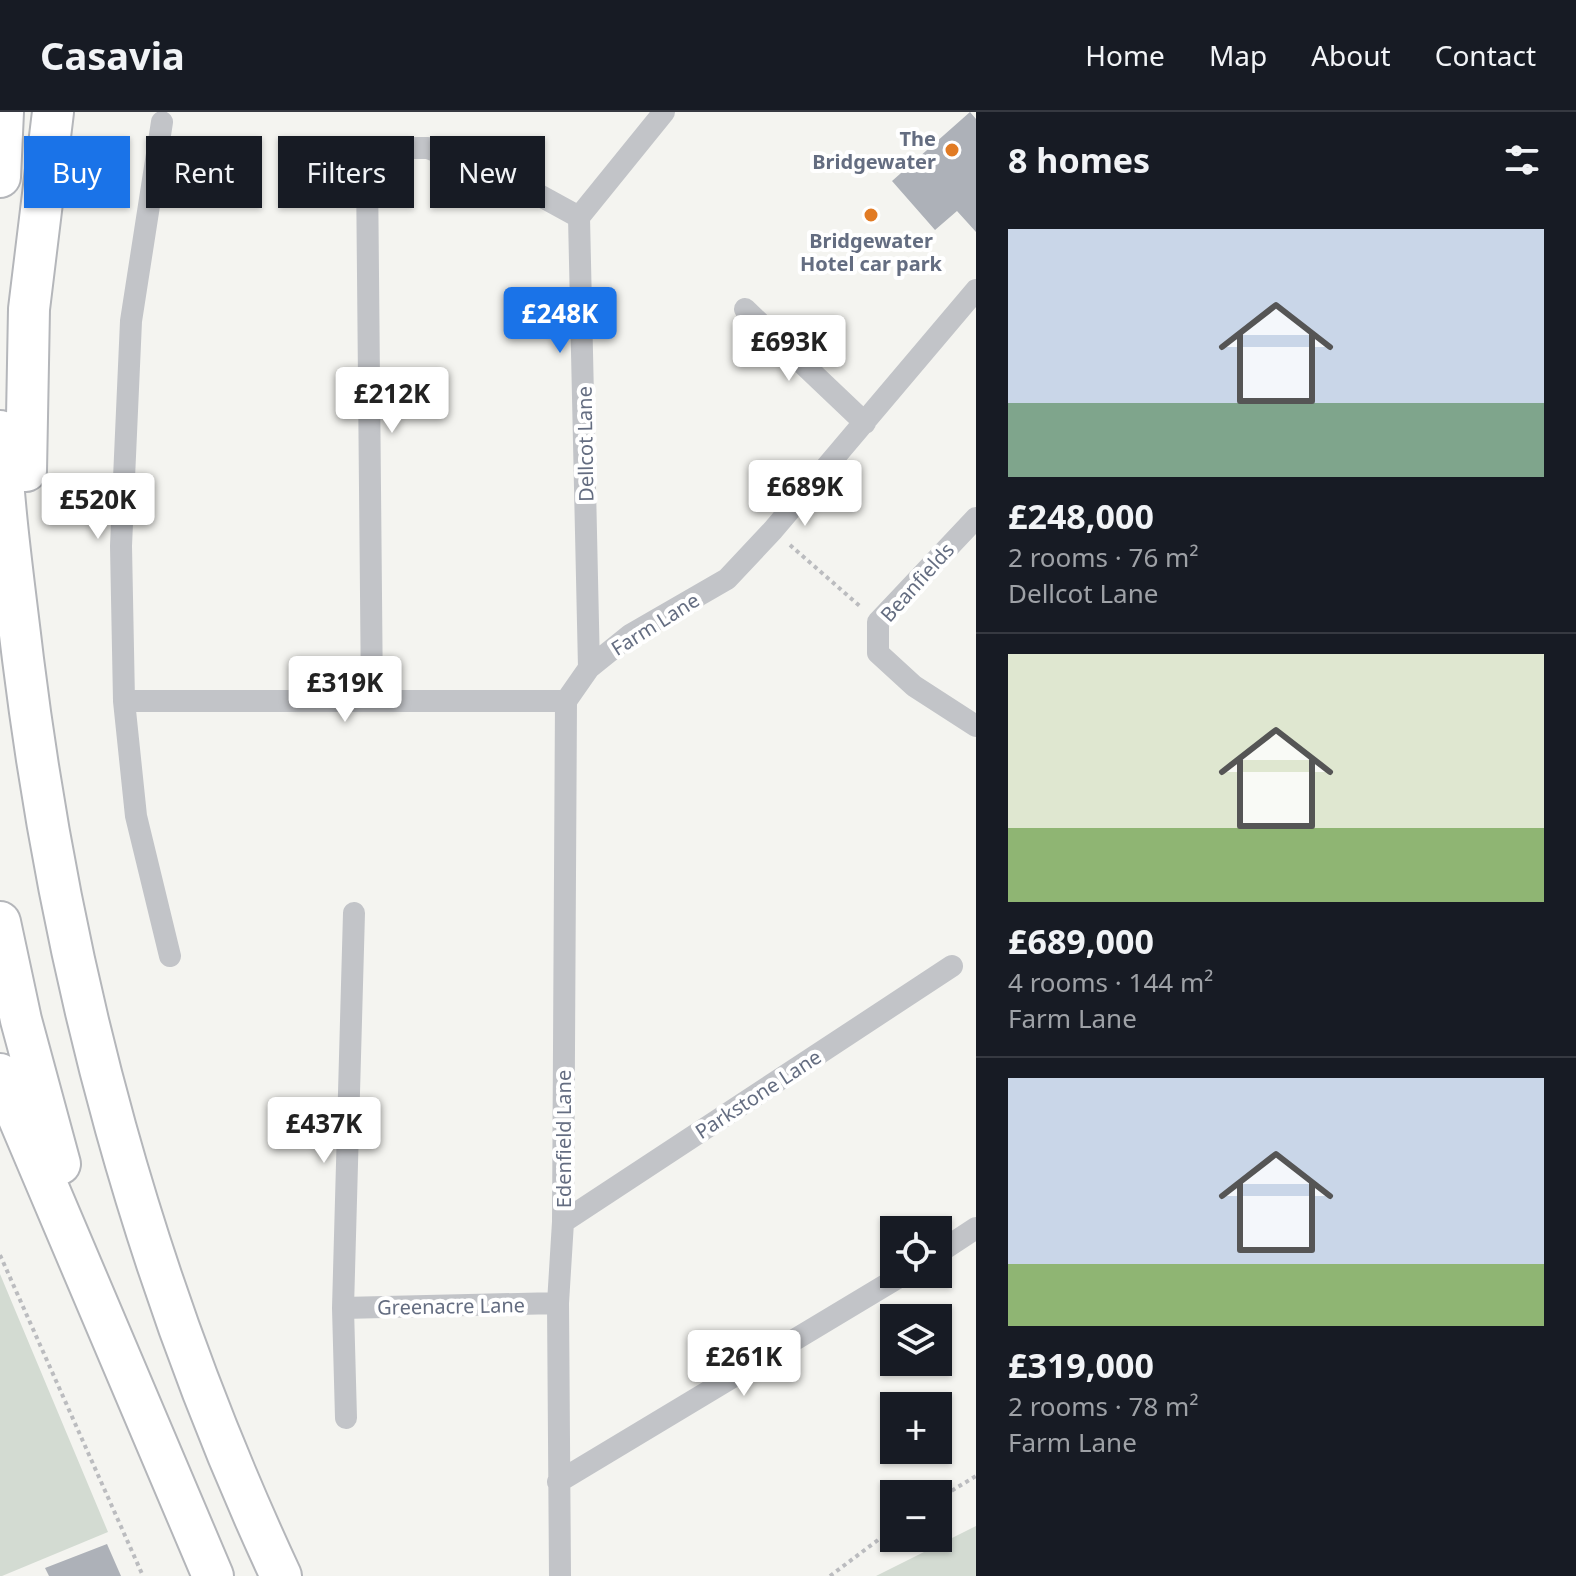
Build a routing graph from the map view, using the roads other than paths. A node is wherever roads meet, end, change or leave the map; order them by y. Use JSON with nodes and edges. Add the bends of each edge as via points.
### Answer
{"nodes":[{"id":1,"x":3,"y":112,"type":"edge"},
{"id":2,"x":53,"y":112,"type":"edge"},
{"id":3,"x":664,"y":112,"type":"edge"},
{"id":4,"x":162,"y":122,"type":"dead end"},
{"id":5,"x":0,"y":177,"type":"edge"},
{"id":6,"x":579,"y":217,"type":"junction"},
{"id":7,"x":976,"y":290,"type":"edge"},
{"id":8,"x":745,"y":309,"type":"dead end"},
{"id":9,"x":865,"y":423,"type":"junction"},
{"id":10,"x":0,"y":431,"type":"edge"},
{"id":11,"x":976,"y":518,"type":"edge"},
{"id":12,"x":22,"y":651,"type":"junction"},
{"id":13,"x":589,"y":668,"type":"junction"},
{"id":14,"x":124,"y":701,"type":"junction"},
{"id":15,"x":372,"y":701,"type":"junction"},
{"id":16,"x":566,"y":701,"type":"junction"},
{"id":17,"x":976,"y":726,"type":"edge"},
{"id":18,"x":354,"y":913,"type":"dead end"},
{"id":19,"x":0,"y":922,"type":"edge"},
{"id":20,"x":170,"y":956,"type":"dead end"},
{"id":21,"x":952,"y":966,"type":"dead end"},
{"id":22,"x":0,"y":1074,"type":"edge"},
{"id":23,"x":563,"y":1222,"type":"junction"},
{"id":24,"x":976,"y":1228,"type":"edge"},
{"id":25,"x":952,"y":1244,"type":"edge"},
{"id":26,"x":881,"y":1288,"type":"edge"},
{"id":27,"x":558,"y":1303,"type":"junction"},
{"id":28,"x":343,"y":1308,"type":"junction"},
{"id":29,"x":139,"y":1403,"type":"junction"},
{"id":30,"x":346,"y":1418,"type":"dead end"},
{"id":31,"x":558,"y":1482,"type":"junction"},
{"id":32,"x":213,"y":1576,"type":"edge"},
{"id":33,"x":281,"y":1576,"type":"edge"},
{"id":34,"x":560,"y":1576,"type":"edge"}],
"edges":[{"from":1,"to":5,"type":"highway"},
{"from":2,"to":12,"type":"highway","via":[[29,309]]},
{"from":3,"to":6,"type":"street"},
{"from":4,"to":14,"type":"street","via":[[131,321],[121,546]]},
{"from":6,"to":13,"type":"street","name":"Dellcot Lane"},
{"from":6,"to":15,"type":"street","via":[[517,183],[428,148],[382,148],[367,168]]},
{"from":7,"to":9,"type":"street","name":"Farm Lane"},
{"from":8,"to":9,"type":"street"},
{"from":9,"to":13,"type":"street","name":"Farm Lane","via":[[727,579],[630,635]]},
{"from":10,"to":12,"type":"highway"},
{"from":11,"to":17,"type":"street","name":"Beanfields","via":[[878,622],[878,653],[914,686]]},
{"from":12,"to":33,"type":"highway","via":[[65,925],[116,1134],[208,1413]]},
{"from":13,"to":16,"type":"street","name":"Farm Lane"},
{"from":14,"to":15,"type":"street"},
{"from":14,"to":20,"type":"street","via":[[136,816]]},
{"from":15,"to":16,"type":"street"},
{"from":16,"to":23,"type":"street","name":"Edenfield Lane"},
{"from":18,"to":28,"type":"street"},
{"from":19,"to":29,"type":"highway","via":[[51,1134]]},
{"from":21,"to":23,"type":"street","name":"Parkstone Lane"},
{"from":22,"to":29,"type":"highway"},
{"from":23,"to":27,"type":"street","name":"Edenfield Lane"},
{"from":24,"to":25,"type":"street"},
{"from":26,"to":31,"type":"street"},
{"from":27,"to":28,"type":"street","name":"Greenacre Lane"},
{"from":27,"to":31,"type":"street","name":"Edenfield Lane"},
{"from":28,"to":30,"type":"street"},
{"from":29,"to":32,"type":"highway"},
{"from":31,"to":34,"type":"street","name":"Edenfield Lane"}]}
